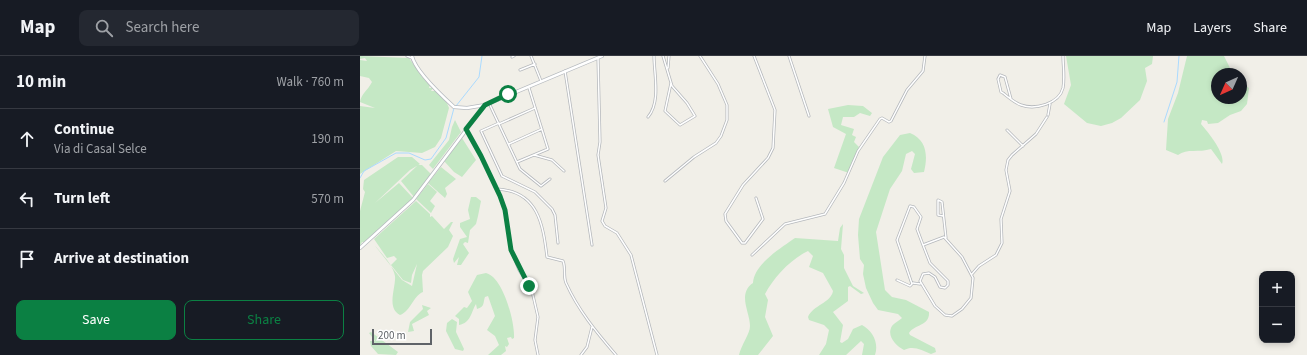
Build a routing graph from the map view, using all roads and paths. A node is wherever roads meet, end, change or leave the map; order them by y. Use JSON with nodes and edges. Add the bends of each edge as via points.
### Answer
{"nodes":[{"id":1,"x":407,"y":56,"type":"edge"},
{"id":2,"x":531,"y":56,"type":"edge"},
{"id":3,"x":602,"y":56,"type":"edge"},
{"id":4,"x":654,"y":56,"type":"edge"},
{"id":5,"x":663,"y":56,"type":"edge"},
{"id":6,"x":670,"y":56,"type":"edge"},
{"id":7,"x":700,"y":56,"type":"edge"},
{"id":8,"x":754,"y":56,"type":"edge"},
{"id":9,"x":789,"y":56,"type":"edge"},
{"id":10,"x":925,"y":56,"type":"edge"},
{"id":11,"x":1062,"y":56,"type":"edge"},
{"id":12,"x":412,"y":57,"type":"edge"},
{"id":13,"x":596,"y":58,"type":"edge"},
{"id":14,"x":535,"y":64,"type":"junction"},
{"id":15,"x":520,"y":70,"type":"dead end"},
{"id":16,"x":668,"y":70,"type":"junction"},
{"id":17,"x":565,"y":71,"type":"junction"},
{"id":18,"x":541,"y":81,"type":"junction"},
{"id":19,"x":671,"y":83,"type":"junction"},
{"id":20,"x":528,"y":86,"type":"junction"},
{"id":21,"x":1011,"y":99,"type":"junction"},
{"id":22,"x":489,"y":103,"type":"junction"},
{"id":23,"x":1050,"y":104,"type":"junction"},
{"id":24,"x":485,"y":105,"type":"junction"},
{"id":25,"x":535,"y":108,"type":"junction"},
{"id":26,"x":809,"y":116,"type":"dead end"},
{"id":27,"x":648,"y":117,"type":"dead end"},
{"id":28,"x":499,"y":124,"type":"junction"},
{"id":29,"x":466,"y":129,"type":"junction"},
{"id":30,"x":542,"y":129,"type":"junction"},
{"id":31,"x":1007,"y":130,"type":"dead end"},
{"id":32,"x":508,"y":144,"type":"junction"},
{"id":33,"x":1023,"y":146,"type":"junction"},
{"id":34,"x":534,"y":155,"type":"junction"},
{"id":35,"x":517,"y":162,"type":"junction"},
{"id":36,"x":564,"y":171,"type":"dead end"},
{"id":37,"x":550,"y":179,"type":"dead end"},
{"id":38,"x":665,"y":181,"type":"dead end"},
{"id":39,"x":497,"y":189,"type":"junction"},
{"id":40,"x":756,"y":198,"type":"dead end"},
{"id":41,"x":943,"y":216,"type":"junction"},
{"id":42,"x":946,"y":238,"type":"junction"},
{"id":43,"x":558,"y":243,"type":"dead end"},
{"id":44,"x":592,"y":245,"type":"dead end"},
{"id":45,"x":923,"y":245,"type":"junction"},
{"id":46,"x":360,"y":248,"type":"edge"},
{"id":47,"x":752,"y":254,"type":"dead end"},
{"id":48,"x":971,"y":274,"type":"junction"},
{"id":49,"x":897,"y":280,"type":"dead end"},
{"id":50,"x":912,"y":283,"type":"junction"},
{"id":51,"x":920,"y":284,"type":"junction"},
{"id":52,"x":592,"y":327,"type":"junction"},
{"id":53,"x":538,"y":355,"type":"edge"},
{"id":54,"x":581,"y":355,"type":"edge"},
{"id":55,"x":616,"y":355,"type":"edge"},
{"id":56,"x":657,"y":355,"type":"edge"}],
"edges":[{"from":1,"to":12,"type":"street"},
{"from":2,"to":14,"type":"street"},
{"from":3,"to":13,"type":"main road"},
{"from":4,"to":27,"type":"street","via":[[655,101],[653,111]]},
{"from":5,"to":16,"type":"street"},
{"from":6,"to":16,"type":"street"},
{"from":7,"to":38,"type":"street","via":[[718,84],[727,107],[727,120],[716,143]]},
{"from":8,"to":40,"type":"street","via":[[775,110],[773,148],[768,158],[743,185],[725,214],[726,220],[742,243],[745,243],[763,219]]},
{"from":9,"to":26,"type":"street"},
{"from":10,"to":47,"type":"street","via":[[923,71],[907,90],[891,121],[880,119],[857,153],[836,199],[825,214],[785,224]]},
{"from":11,"to":23,"type":"street","via":[[1063,88]]},
{"from":12,"to":24,"type":"main road","via":[[430,83],[451,104],[459,108]]},
{"from":13,"to":17,"type":"main road"},
{"from":13,"to":56,"type":"street","via":[[600,140],[598,155],[606,207],[602,221],[605,226],[617,233],[630,253]]},
{"from":14,"to":15,"type":"street"},
{"from":14,"to":18,"type":"street"},
{"from":16,"to":19,"type":"street"},
{"from":17,"to":18,"type":"main road"},
{"from":17,"to":44,"type":"street"},
{"from":18,"to":20,"type":"main road"},
{"from":19,"to":19,"type":"street","via":[[695,116],[680,125],[665,111]]},
{"from":20,"to":22,"type":"main road"},
{"from":20,"to":25,"type":"street"},
{"from":21,"to":21,"type":"street","via":[[1005,77],[1000,74],[998,79],[1001,91]]},
{"from":21,"to":23,"type":"street","via":[[1024,106]]},
{"from":22,"to":24,"type":"main road"},
{"from":22,"to":28,"type":"street"},
{"from":23,"to":33,"type":"street","via":[[1048,116],[1036,134]]},
{"from":24,"to":29,"type":"main road"},
{"from":25,"to":28,"type":"street"},
{"from":25,"to":30,"type":"street"},
{"from":28,"to":32,"type":"street"},
{"from":28,"to":43,"type":"street","via":[[481,131],[493,158],[502,176],[535,192],[552,209]]},
{"from":29,"to":39,"type":"street"},
{"from":29,"to":46,"type":"main road","via":[[413,200]]},
{"from":30,"to":32,"type":"street"},
{"from":30,"to":34,"type":"street","via":[[548,149]]},
{"from":31,"to":33,"type":"street"},
{"from":32,"to":35,"type":"street"},
{"from":33,"to":48,"type":"street","via":[[1011,156],[1007,164],[1010,192],[1001,219],[1003,239],[1000,249]]},
{"from":34,"to":35,"type":"street"},
{"from":34,"to":36,"type":"street","via":[[552,160]]},
{"from":35,"to":37,"type":"street","via":[[522,172],[541,186]]},
{"from":39,"to":52,"type":"street","via":[[523,197],[532,204],[543,227],[548,257],[563,261],[566,283]]},
{"from":39,"to":53,"type":"street","via":[[505,210],[511,250],[532,291],[538,314],[535,340]]},
{"from":41,"to":41,"type":"street","via":[[942,202],[938,200],[938,215]]},
{"from":41,"to":42,"type":"street"},
{"from":42,"to":45,"type":"street"},
{"from":42,"to":48,"type":"street","via":[[962,257]]},
{"from":45,"to":50,"type":"street","via":[[917,229],[921,217],[914,207],[910,206],[897,241]]},
{"from":45,"to":51,"type":"street","via":[[930,262],[949,283],[946,288],[941,288],[928,272],[922,275]]},
{"from":48,"to":51,"type":"street","via":[[972,296],[963,308],[952,316],[945,315],[935,306]]},
{"from":49,"to":50,"type":"street","via":[[910,286]]},
{"from":50,"to":51,"type":"street"},
{"from":52,"to":54,"type":"street","via":[[588,347]]},
{"from":52,"to":55,"type":"street"}]}
